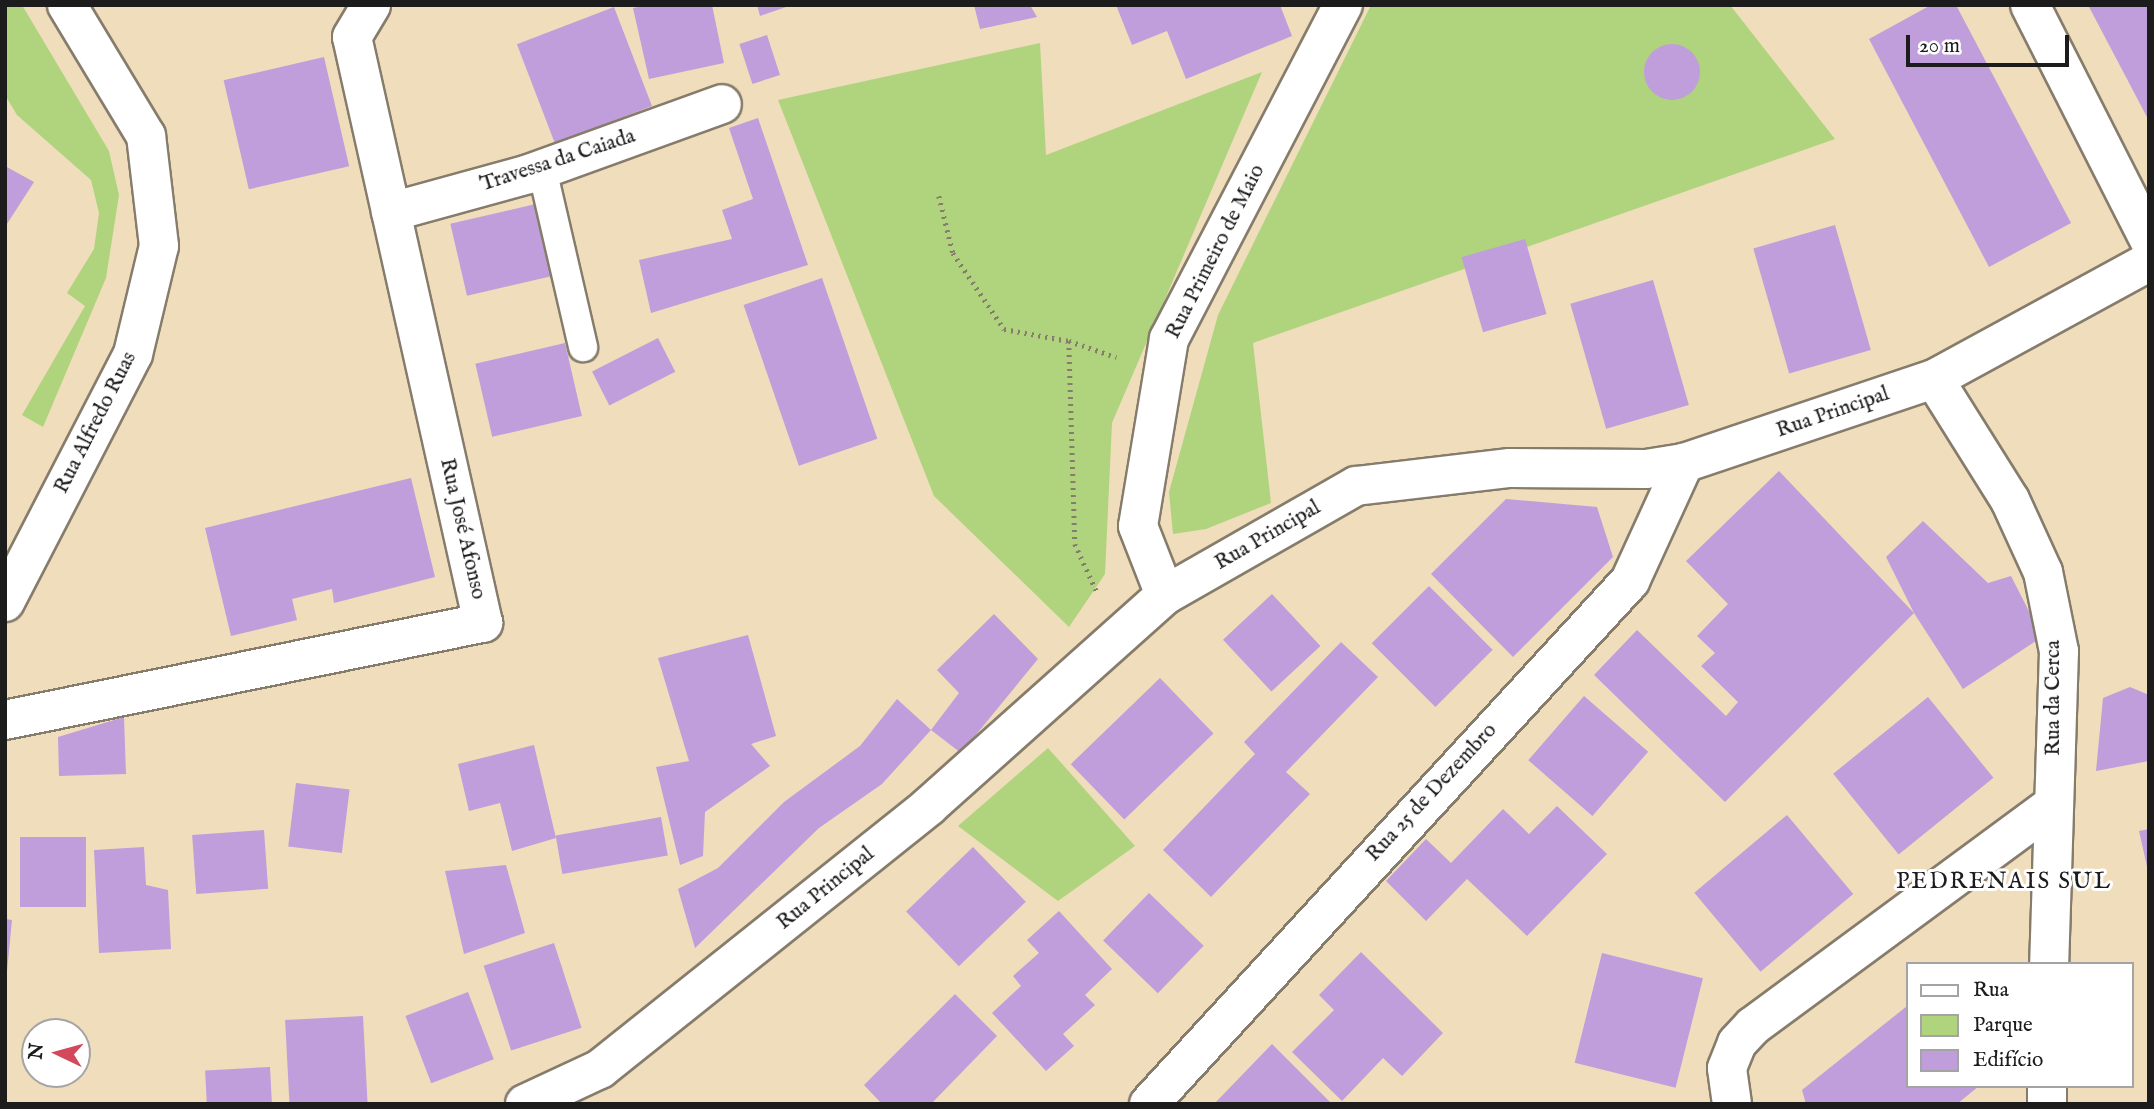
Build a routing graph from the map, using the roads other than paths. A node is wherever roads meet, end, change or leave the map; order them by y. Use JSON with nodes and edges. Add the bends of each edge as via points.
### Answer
{"nodes":[{"id":1,"x":67,"y":5,"type":"edge"},
{"id":2,"x":371,"y":5,"type":"edge"},
{"id":3,"x":1343,"y":5,"type":"edge"},
{"id":4,"x":2030,"y":5,"type":"edge"},
{"id":5,"x":722,"y":104,"type":"dead end"},
{"id":6,"x":542,"y":169,"type":"junction"},
{"id":7,"x":391,"y":212,"type":"junction"},
{"id":8,"x":2149,"y":240,"type":"edge"},
{"id":9,"x":2149,"y":262,"type":"edge"},
{"id":10,"x":583,"y":347,"type":"dead end"},
{"id":11,"x":1934,"y":379,"type":"junction"},
{"id":12,"x":1684,"y":463,"type":"junction"},
{"id":13,"x":1165,"y":595,"type":"junction"},
{"id":14,"x":6,"y":600,"type":"edge"},
{"id":15,"x":5,"y":720,"type":"edge"},
{"id":16,"x":2053,"y":805,"type":"junction"},
{"id":17,"x":2049,"y":962,"type":"edge"},
{"id":18,"x":525,"y":1104,"type":"edge"},
{"id":19,"x":1149,"y":1104,"type":"edge"},
{"id":20,"x":1732,"y":1104,"type":"edge"}],
"edges":[{"from":1,"to":14,"type":"street","name":"Rua Alfredo Ruas","via":[[146,136],[159,246],[133,354]]},
{"from":2,"to":7,"type":"street","name":"Rua José Afonso","via":[[352,37]]},
{"from":3,"to":13,"type":"street","name":"Rua Primeiro de Maio","via":[[1169,339],[1138,526]]},
{"from":4,"to":8,"type":"street"},
{"from":5,"to":6,"type":"street","name":"Travessa da Caiada"},
{"from":6,"to":7,"type":"street","name":"Travessa da Caiada"},
{"from":6,"to":10,"type":"lane"},
{"from":7,"to":15,"type":"street","name":"Rua José Afonso","via":[[483,623]]},
{"from":9,"to":11,"type":"street","name":"Rua Principal"},
{"from":11,"to":12,"type":"street","name":"Rua Principal"},
{"from":11,"to":16,"type":"street","name":"Rua da Cerca","via":[[2010,500],[2043,572],[2059,651]]},
{"from":12,"to":13,"type":"street","name":"Rua Principal","via":[[1646,469],[1510,468],[1356,486]]},
{"from":12,"to":19,"type":"street","name":"Rua 25 de Dezembro","via":[[1630,581]]},
{"from":13,"to":18,"type":"street","name":"Rua Principal","via":[[929,806],[600,1069]]},
{"from":16,"to":17,"type":"street","name":"Rua da Cerca"},
{"from":16,"to":20,"type":"street","via":[[1753,1026],[1737,1043],[1727,1068]]}]}
